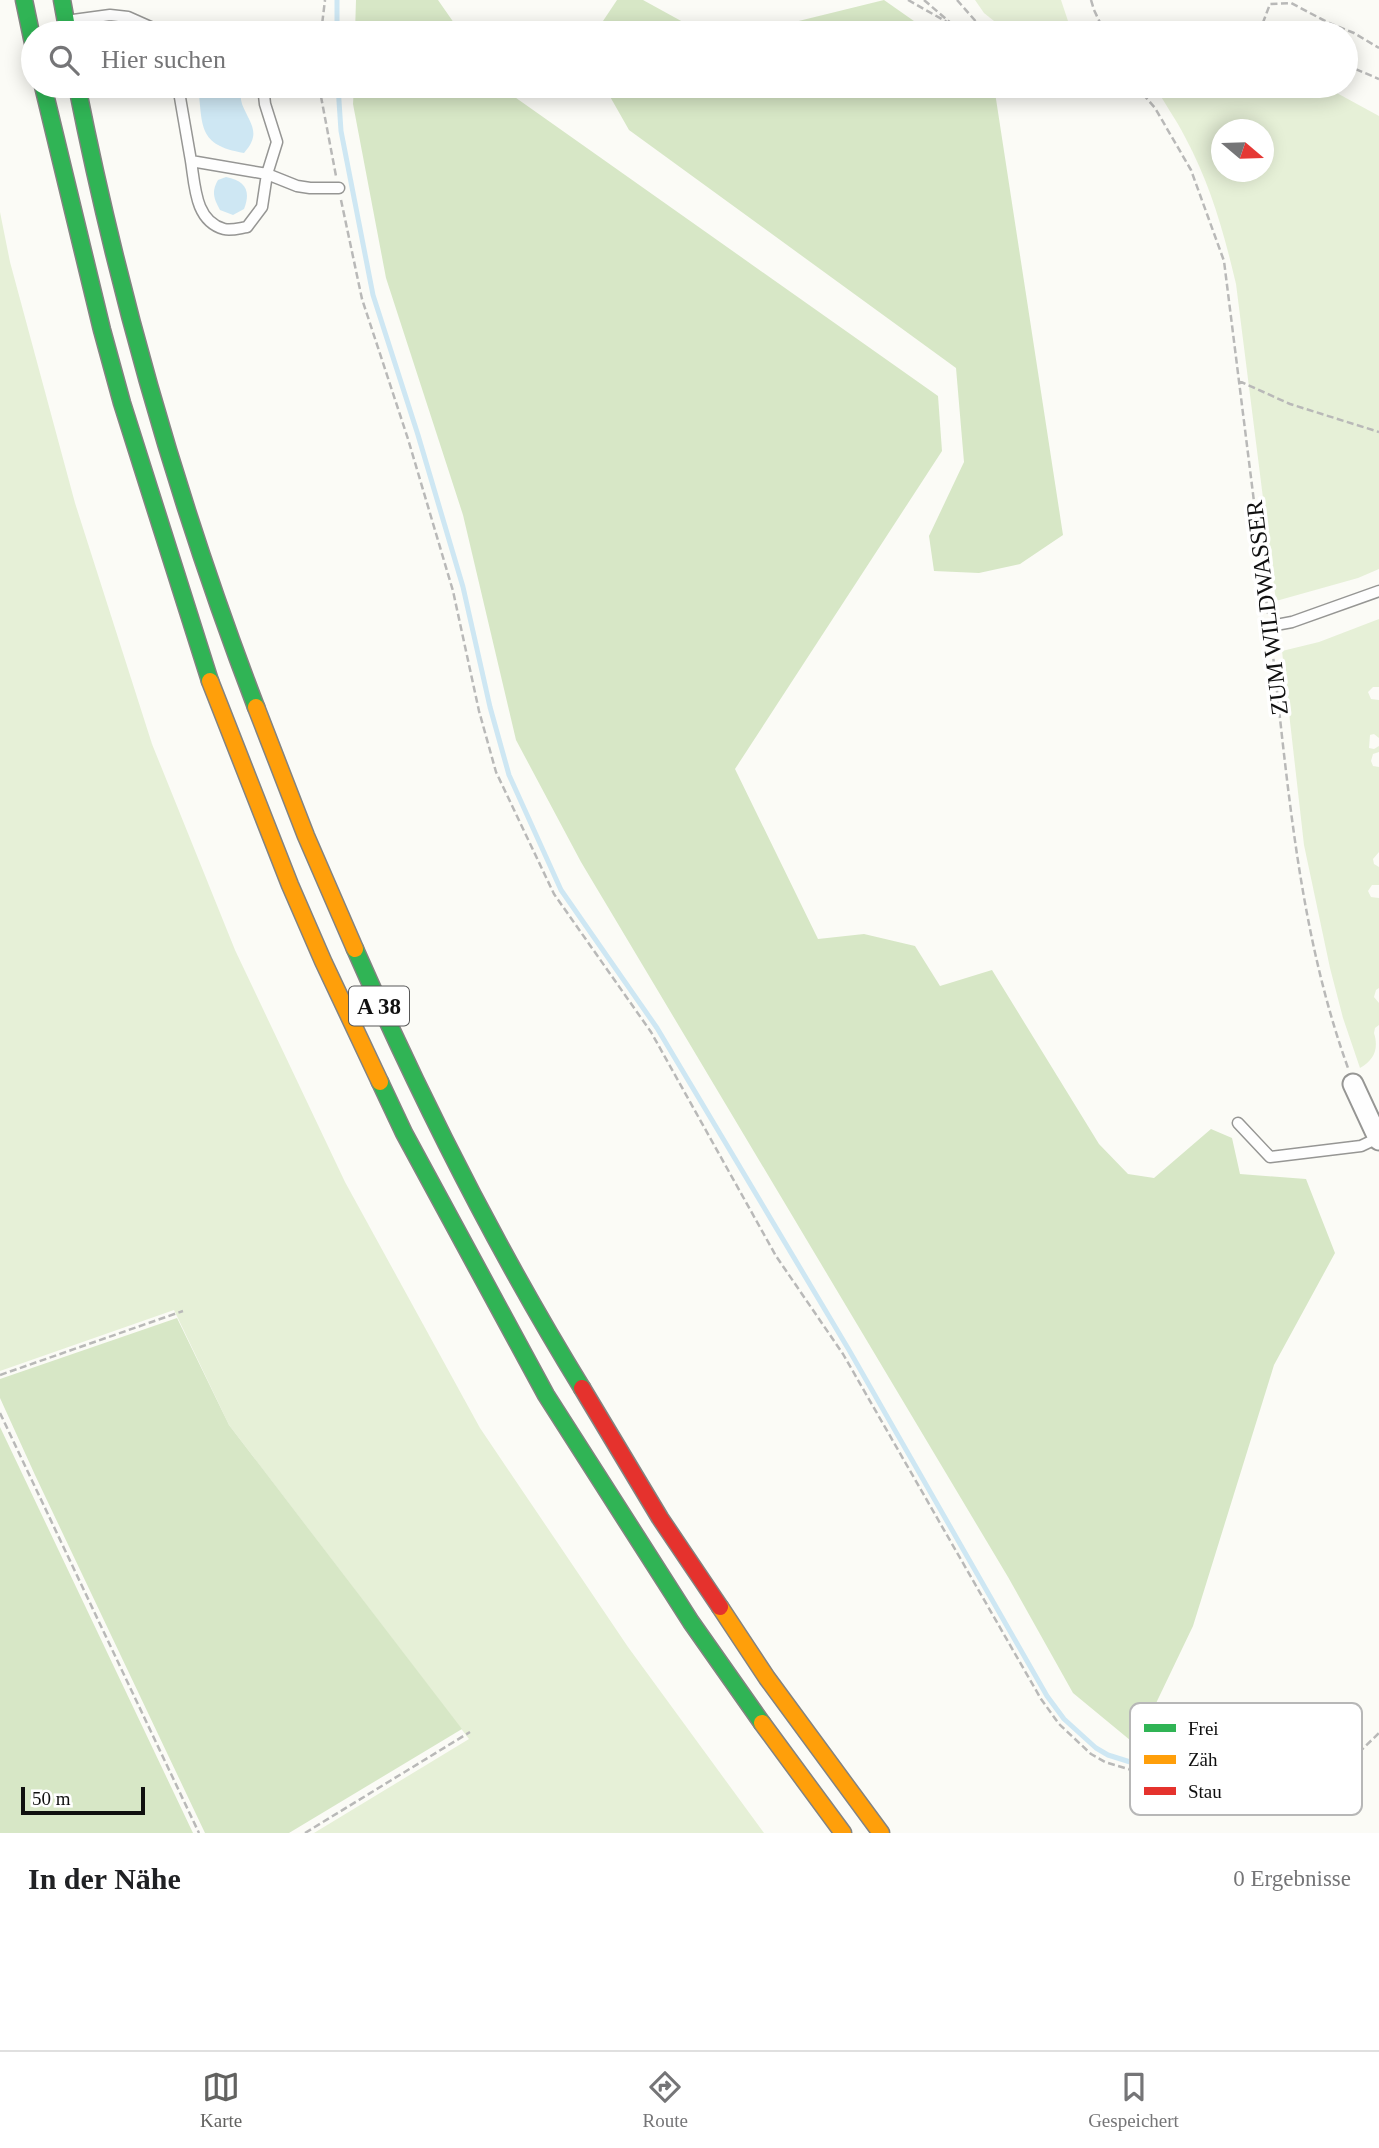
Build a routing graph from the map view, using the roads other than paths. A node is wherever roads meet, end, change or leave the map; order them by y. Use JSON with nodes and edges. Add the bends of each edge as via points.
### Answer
{"nodes":[{"id":1,"x":24,"y":0,"type":"edge"},
{"id":2,"x":62,"y":0,"type":"edge"},
{"id":3,"x":28,"y":21,"type":"edge"},
{"id":4,"x":66,"y":21,"type":"edge"},
{"id":5,"x":88,"y":21,"type":"edge"},
{"id":6,"x":137,"y":21,"type":"edge"},
{"id":7,"x":46,"y":98,"type":"edge"},
{"id":8,"x":80,"y":98,"type":"edge"},
{"id":9,"x":180,"y":98,"type":"edge"},
{"id":10,"x":264,"y":98,"type":"edge"},
{"id":11,"x":191,"y":161,"type":"junction"},
{"id":12,"x":267,"y":174,"type":"junction"},
{"id":13,"x":339,"y":188,"type":"road end"},
{"id":14,"x":1379,"y":591,"type":"edge"},
{"id":15,"x":1270,"y":626,"type":"road end"},
{"id":16,"x":1353,"y":1084,"type":"road end"},
{"id":17,"x":1238,"y":1123,"type":"dead end"},
{"id":18,"x":1379,"y":1138,"type":"edge"},
{"id":19,"x":843,"y":1833,"type":"edge"},
{"id":20,"x":881,"y":1833,"type":"edge"}],
"edges":[{"from":1,"to":3,"type":"highway"},
{"from":2,"to":4,"type":"highway"},
{"from":5,"to":6,"type":"lane","via":[[110,15]]},
{"from":7,"to":19,"type":"highway","number":"A 38","via":[[122,403],[205,668],[323,961],[404,1133],[546,1395],[691,1622]]},
{"from":8,"to":20,"type":"highway","number":"A 38","via":[[130,315],[204,563],[294,808],[384,1017],[491,1230],[639,1485],[784,1701]]},
{"from":9,"to":11,"type":"lane"},
{"from":10,"to":12,"type":"lane","via":[[277,142]]},
{"from":11,"to":12,"type":"lane"},
{"from":11,"to":12,"type":"lane","via":[[198,202],[207,220],[226,230],[247,227],[262,207]]},
{"from":12,"to":13,"type":"lane","via":[[297,186]]},
{"from":14,"to":15,"type":"lane"},
{"from":16,"to":18,"type":"street"},
{"from":17,"to":18,"type":"lane","via":[[1269,1157],[1361,1146]]}]}
